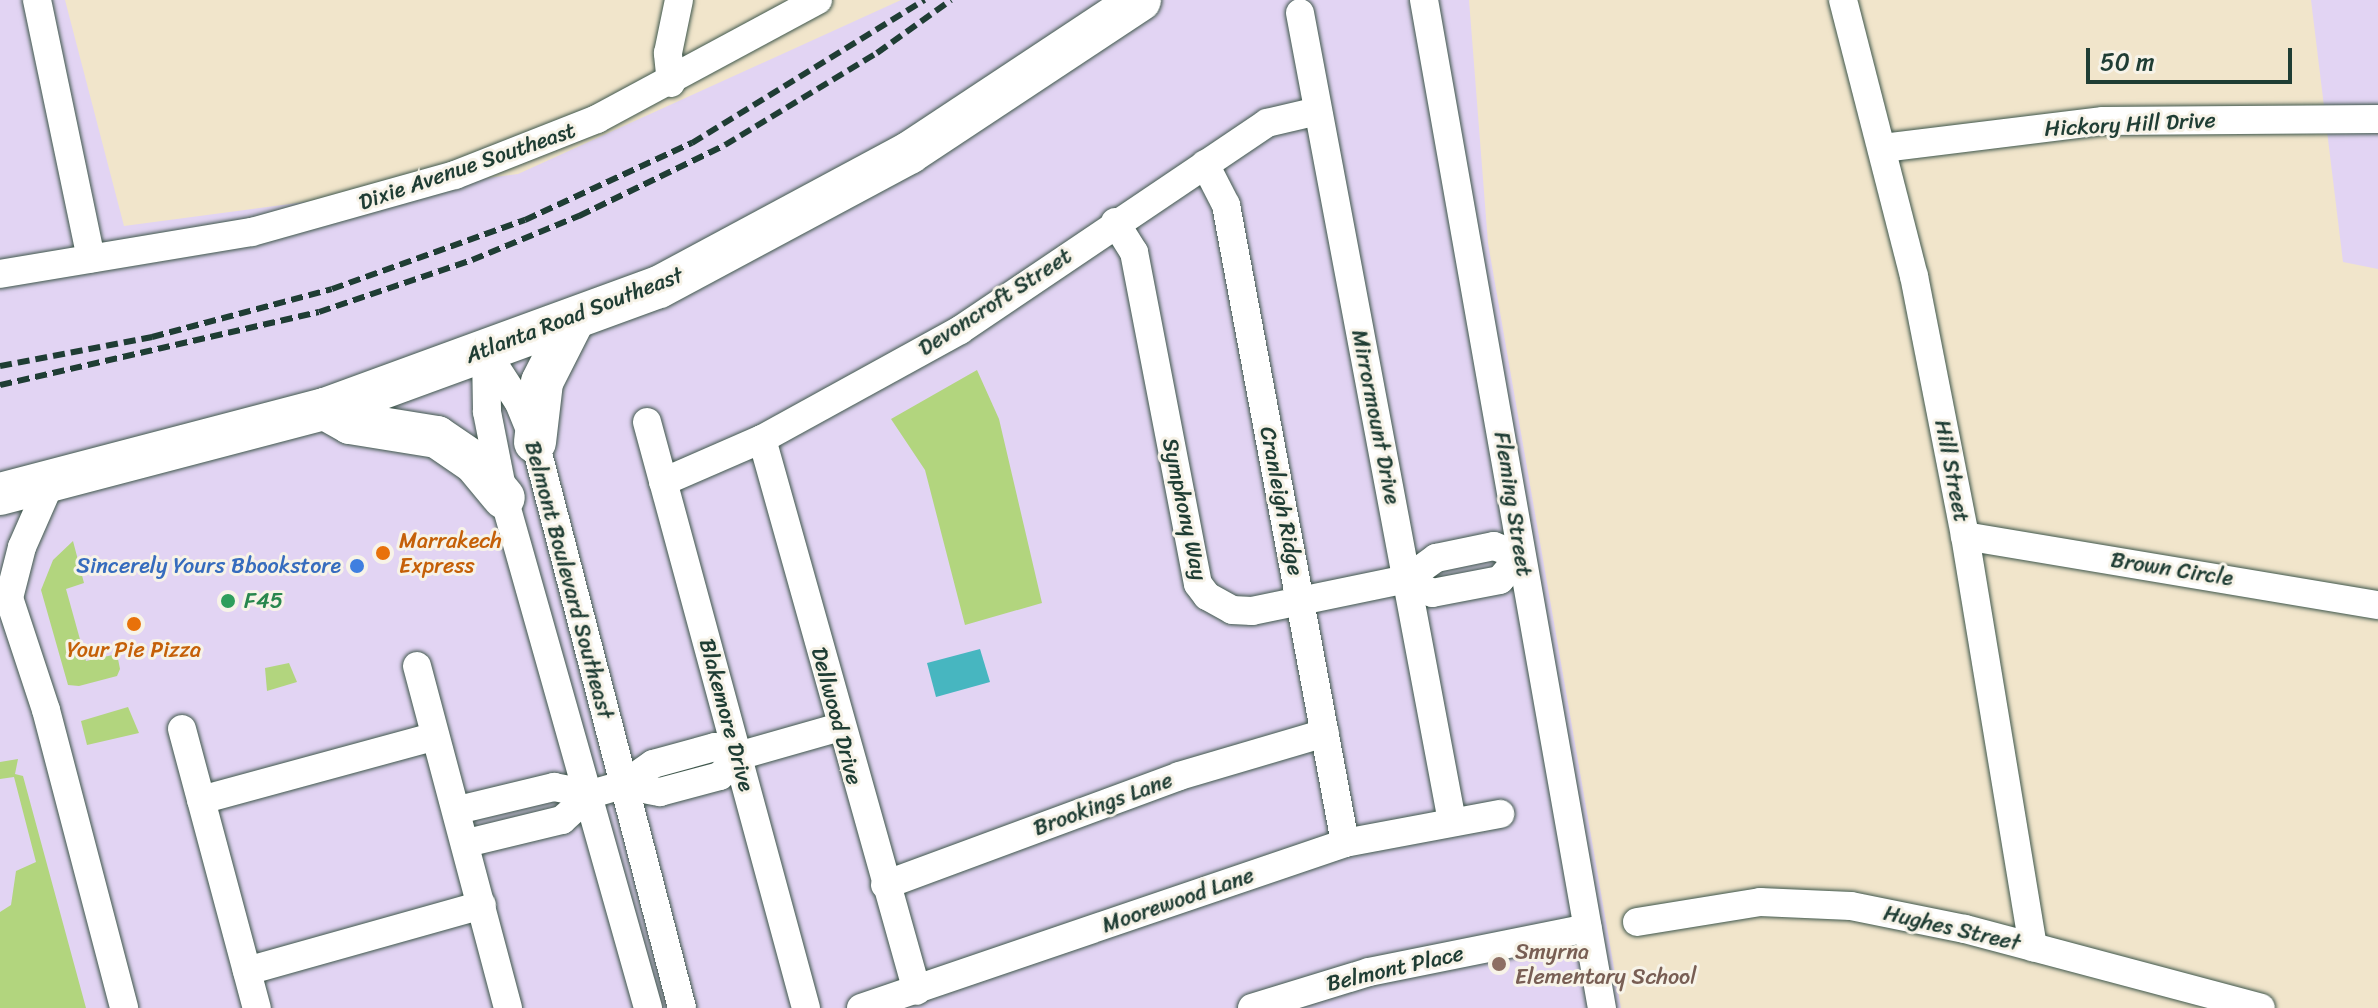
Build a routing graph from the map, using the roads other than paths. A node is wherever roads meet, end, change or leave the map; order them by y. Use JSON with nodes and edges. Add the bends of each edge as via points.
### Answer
{"nodes":[{"id":1,"x":37,"y":0,"type":"edge"},
{"id":2,"x":679,"y":0,"type":"edge"},
{"id":3,"x":818,"y":0,"type":"edge"},
{"id":4,"x":1140,"y":0,"type":"edge"},
{"id":5,"x":1424,"y":0,"type":"edge"},
{"id":6,"x":1843,"y":0,"type":"edge"},
{"id":7,"x":1300,"y":13,"type":"dead end"},
{"id":8,"x":671,"y":83,"type":"junction"},
{"id":9,"x":1318,"y":111,"type":"junction"},
{"id":10,"x":2378,"y":119,"type":"edge"},
{"id":11,"x":1883,"y":148,"type":"junction"},
{"id":12,"x":1205,"y":164,"type":"junction"},
{"id":13,"x":1115,"y":222,"type":"junction"},
{"id":14,"x":0,"y":257,"type":"edge"},
{"id":15,"x":91,"y":258,"type":"junction"},
{"id":16,"x":0,"y":274,"type":"edge"},
{"id":17,"x":574,"y":319,"type":"junction"},
{"id":18,"x":486,"y":352,"type":"junction"},
{"id":19,"x":325,"y":409,"type":"junction"},
{"id":20,"x":647,"y":422,"type":"dead end"},
{"id":21,"x":762,"y":439,"type":"junction"},
{"id":22,"x":535,"y":442,"type":"junction"},
{"id":23,"x":51,"y":481,"type":"junction"},
{"id":24,"x":663,"y":482,"type":"junction"},
{"id":25,"x":0,"y":494,"type":"edge"},
{"id":26,"x":504,"y":498,"type":"junction"},
{"id":27,"x":1965,"y":536,"type":"junction"},
{"id":28,"x":1520,"y":556,"type":"junction"},
{"id":29,"x":1407,"y":579,"type":"junction"},
{"id":30,"x":5,"y":594,"type":"edge"},
{"id":31,"x":1301,"y":600,"type":"junction"},
{"id":32,"x":2378,"y":605,"type":"edge"},
{"id":33,"x":417,"y":666,"type":"dead end"},
{"id":34,"x":840,"y":727,"type":"junction"},
{"id":35,"x":182,"y":729,"type":"dead end"},
{"id":36,"x":1325,"y":733,"type":"junction"},
{"id":37,"x":433,"y":737,"type":"junction"},
{"id":38,"x":738,"y":756,"type":"junction"},
{"id":39,"x":623,"y":785,"type":"junction"},
{"id":40,"x":591,"y":794,"type":"junction"},
{"id":41,"x":201,"y":800,"type":"junction"},
{"id":42,"x":458,"y":810,"type":"junction"},
{"id":43,"x":1500,"y":814,"type":"dead end"},
{"id":44,"x":1452,"y":821,"type":"junction"},
{"id":45,"x":467,"y":843,"type":"junction"},
{"id":46,"x":1345,"y":843,"type":"junction"},
{"id":47,"x":885,"y":885,"type":"junction"},
{"id":48,"x":482,"y":905,"type":"junction"},
{"id":49,"x":1637,"y":922,"type":"dead end"},
{"id":50,"x":1588,"y":928,"type":"junction"},
{"id":51,"x":2033,"y":947,"type":"junction"},
{"id":52,"x":247,"y":971,"type":"junction"},
{"id":53,"x":917,"y":991,"type":"junction"},
{"id":54,"x":124,"y":1008,"type":"edge"},
{"id":55,"x":257,"y":1008,"type":"edge"},
{"id":56,"x":508,"y":1008,"type":"edge"},
{"id":57,"x":648,"y":1008,"type":"edge"},
{"id":58,"x":682,"y":1008,"type":"edge"},
{"id":59,"x":806,"y":1008,"type":"edge"},
{"id":60,"x":861,"y":1008,"type":"edge"},
{"id":61,"x":1252,"y":1008,"type":"edge"},
{"id":62,"x":1602,"y":1008,"type":"edge"},
{"id":63,"x":2261,"y":1008,"type":"edge"}],
"edges":[{"from":1,"to":15,"type":"street"},
{"from":2,"to":8,"type":"street","via":[[668,53]]},
{"from":3,"to":8,"type":"street","name":"Dixie Avenue Southeast"},
{"from":4,"to":17,"type":"main road","name":"Atlanta Road Southeast","via":[[1045,68],[843,192],[659,287]]},
{"from":5,"to":28,"type":"street","name":"Fleming Street"},
{"from":6,"to":11,"type":"street","name":"Hill Street"},
{"from":7,"to":9,"type":"street","name":"Mirrormount Drive"},
{"from":8,"to":15,"type":"street","name":"Dixie Avenue Southeast","via":[[523,151],[341,210],[208,241]]},
{"from":9,"to":12,"type":"street","name":"Devoncroft Street","via":[[1267,123]]},
{"from":9,"to":29,"type":"street","name":"Mirrormount Drive"},
{"from":10,"to":11,"type":"street","name":"Hickory Hill Drive","via":[[2103,121]]},
{"from":11,"to":27,"type":"street","name":"Hill Street"},
{"from":12,"to":13,"type":"street","name":"Devoncroft Street"},
{"from":12,"to":31,"type":"street","name":"Cranleigh Ridge","via":[[1226,205]]},
{"from":13,"to":21,"type":"street","name":"Devoncroft Street","via":[[960,330]]},
{"from":13,"to":31,"type":"street","name":"Symphony Way","via":[[1134,252],[1198,584],[1232,610]]},
{"from":14,"to":15,"type":"street","name":"Dixie Avenue Southeast"},
{"from":15,"to":16,"type":"street","name":"Dixie Avenue Southeast"},
{"from":17,"to":18,"type":"main road","name":"Atlanta Road Southeast"},
{"from":17,"to":22,"type":"main road","via":[[542,382]]},
{"from":18,"to":19,"type":"main road","name":"Atlanta Road Southeast"},
{"from":18,"to":22,"type":"street","name":"Belmont Boulevard Southeast","via":[[519,403]]},
{"from":18,"to":26,"type":"street","name":"Belmont Boulevard Southeast","via":[[487,412]]},
{"from":19,"to":23,"type":"main road","name":"Atlanta Road Southeast"},
{"from":19,"to":26,"type":"main road","via":[[350,423],[437,437],[475,463]]},
{"from":20,"to":24,"type":"street","name":"Blakemore Drive"},
{"from":21,"to":24,"type":"street","name":"Devoncroft Street"},
{"from":21,"to":34,"type":"street","name":"Dellwood Drive"},
{"from":22,"to":39,"type":"street","name":"Belmont Boulevard Southeast"},
{"from":23,"to":25,"type":"main road","name":"Atlanta Road Southeast"},
{"from":23,"to":30,"type":"street"},
{"from":24,"to":38,"type":"street","name":"Blakemore Drive"},
{"from":26,"to":40,"type":"street","name":"Belmont Boulevard Southeast"},
{"from":27,"to":32,"type":"street","name":"Brown Circle"},
{"from":27,"to":51,"type":"street","name":"Hill Street"},
{"from":28,"to":29,"type":"street","name":"Symphony Way","via":[[1500,580],[1432,593]]},
{"from":28,"to":50,"type":"street","name":"Fleming Street"},
{"from":29,"to":31,"type":"street","name":"Symphony Way"},
{"from":29,"to":44,"type":"street","name":"Mirrormount Drive"},
{"from":30,"to":54,"type":"street","via":[[46,710]]},
{"from":31,"to":36,"type":"street","name":"Cranleigh Ridge"},
{"from":33,"to":37,"type":"street"},
{"from":34,"to":38,"type":"street"},
{"from":34,"to":47,"type":"street","name":"Dellwood Drive"},
{"from":35,"to":41,"type":"street"},
{"from":36,"to":46,"type":"street","name":"Cranleigh Ridge"},
{"from":36,"to":47,"type":"street","name":"Brookings Lane","via":[[1194,771]]},
{"from":37,"to":41,"type":"street"},
{"from":37,"to":42,"type":"street"},
{"from":38,"to":39,"type":"street","via":[[720,776],[660,792]]},
{"from":38,"to":59,"type":"street","name":"Blakemore Drive"},
{"from":39,"to":40,"type":"street"},
{"from":39,"to":58,"type":"street","name":"Belmont Boulevard Southeast"},
{"from":40,"to":42,"type":"street","via":[[554,787]]},
{"from":40,"to":45,"type":"street","via":[[562,820]]},
{"from":40,"to":57,"type":"street","name":"Belmont Boulevard Southeast"},
{"from":41,"to":52,"type":"street"},
{"from":42,"to":45,"type":"street"},
{"from":43,"to":44,"type":"street","name":"Moorewood Lane"},
{"from":44,"to":46,"type":"street","name":"Moorewood Lane"},
{"from":45,"to":48,"type":"street"},
{"from":46,"to":53,"type":"street","name":"Moorewood Lane"},
{"from":47,"to":53,"type":"street","name":"Dellwood Drive"},
{"from":48,"to":52,"type":"street"},
{"from":48,"to":56,"type":"street"},
{"from":49,"to":51,"type":"street","name":"Hughes Street","via":[[1721,906],[1804,901],[1901,914]]},
{"from":50,"to":61,"type":"street","name":"Belmont Place","via":[[1369,972]]},
{"from":50,"to":62,"type":"street","name":"Fleming Street"},
{"from":51,"to":63,"type":"street","name":"Hughes Street"},
{"from":52,"to":55,"type":"street"},
{"from":53,"to":60,"type":"street","name":"Moorewood Lane"}]}
